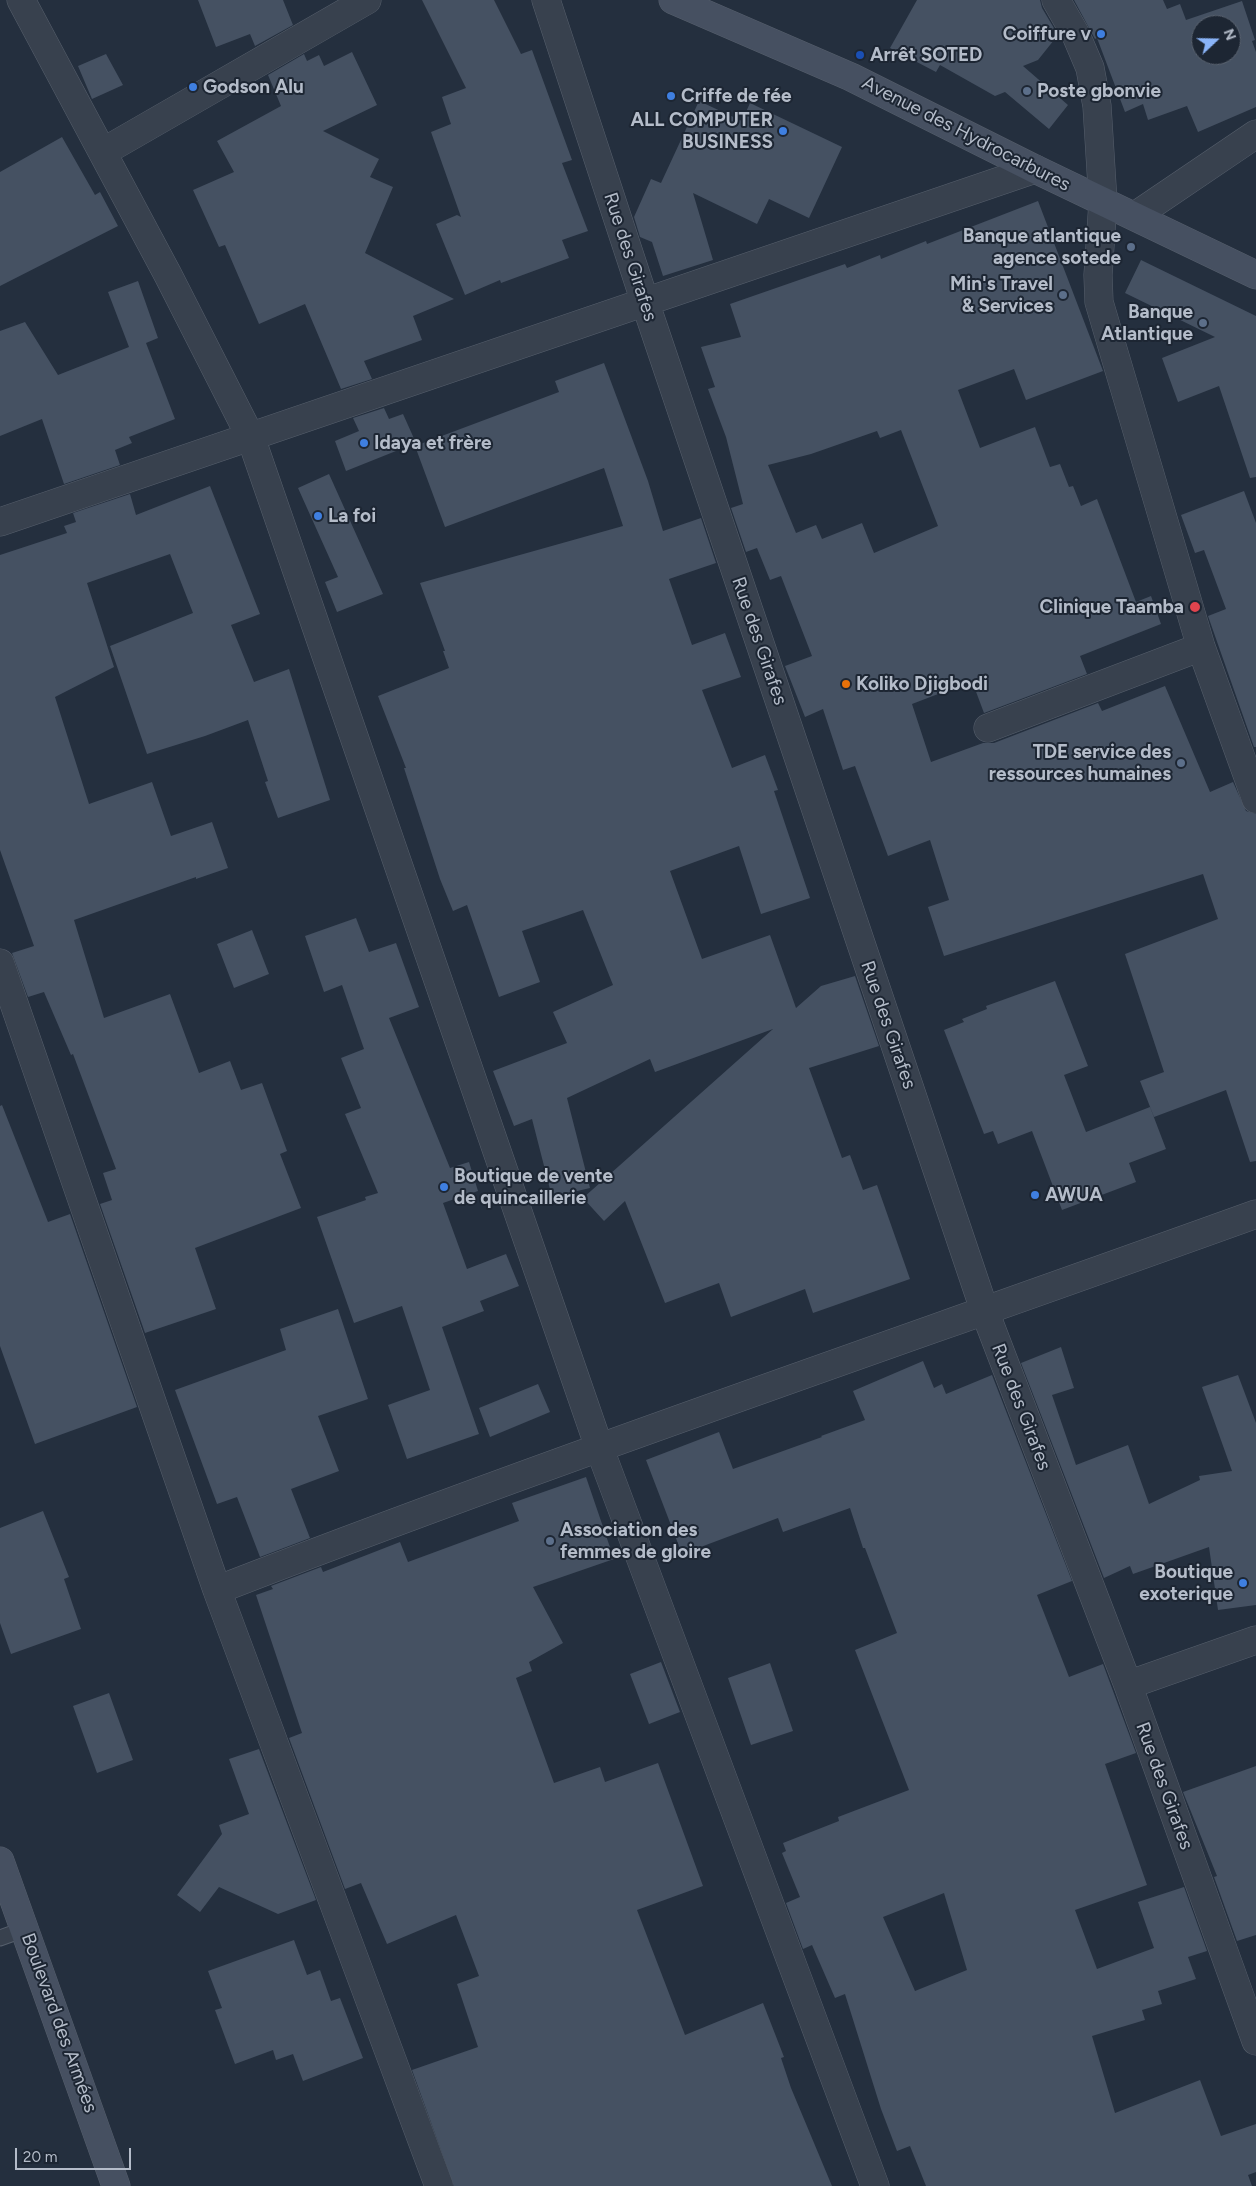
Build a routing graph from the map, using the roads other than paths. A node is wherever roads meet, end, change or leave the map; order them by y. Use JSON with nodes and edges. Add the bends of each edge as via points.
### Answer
{"nodes":[{"id":1,"x":21,"y":0,"type":"edge"},
{"id":2,"x":367,"y":0,"type":"edge"},
{"id":3,"x":546,"y":0,"type":"edge"},
{"id":4,"x":673,"y":0,"type":"edge"},
{"id":5,"x":1056,"y":0,"type":"edge"},
{"id":6,"x":1256,"y":134,"type":"edge"},
{"id":7,"x":103,"y":152,"type":"junction"},
{"id":8,"x":1035,"y":169,"type":"junction"},
{"id":9,"x":1103,"y":202,"type":"junction"},
{"id":10,"x":1135,"y":216,"type":"junction"},
{"id":11,"x":1256,"y":275,"type":"edge"},
{"id":12,"x":645,"y":302,"type":"junction"},
{"id":13,"x":251,"y":438,"type":"junction"},
{"id":14,"x":0,"y":522,"type":"edge"},
{"id":15,"x":1201,"y":647,"type":"junction"},
{"id":16,"x":988,"y":728,"type":"dead end"},
{"id":17,"x":1256,"y":798,"type":"edge"},
{"id":18,"x":0,"y":963,"type":"edge"},
{"id":19,"x":1256,"y":1214,"type":"edge"},
{"id":20,"x":984,"y":1312,"type":"junction"},
{"id":21,"x":599,"y":1447,"type":"junction"},
{"id":22,"x":217,"y":1590,"type":"junction"},
{"id":23,"x":1256,"y":1640,"type":"edge"},
{"id":24,"x":1128,"y":1685,"type":"junction"},
{"id":25,"x":0,"y":1861,"type":"edge"},
{"id":26,"x":12,"y":1934,"type":"edge"},
{"id":27,"x":1256,"y":2041,"type":"edge"},
{"id":28,"x":116,"y":2186,"type":"edge"},
{"id":29,"x":439,"y":2186,"type":"edge"},
{"id":30,"x":875,"y":2186,"type":"edge"}],
"edges":[{"from":1,"to":7,"type":"street"},
{"from":2,"to":7,"type":"street"},
{"from":3,"to":12,"type":"street","name":"Rue des Girafes"},
{"from":4,"to":8,"type":"main road","name":"Avenue des Hydrocarbures","via":[[850,77]]},
{"from":5,"to":9,"type":"street","via":[[1090,68]]},
{"from":6,"to":10,"type":"street"},
{"from":7,"to":13,"type":"street"},
{"from":8,"to":9,"type":"main road","name":"Avenue des Hydrocarbures"},
{"from":8,"to":12,"type":"street"},
{"from":9,"to":10,"type":"main road","name":"Avenue des Hydrocarbures"},
{"from":9,"to":15,"type":"street","via":[[1098,275],[1100,302]]},
{"from":10,"to":11,"type":"main road","name":"Avenue des Hydrocarbures"},
{"from":12,"to":13,"type":"street"},
{"from":12,"to":20,"type":"street","name":"Rue des Girafes"},
{"from":13,"to":14,"type":"street"},
{"from":13,"to":21,"type":"street"},
{"from":15,"to":16,"type":"street"},
{"from":15,"to":17,"type":"street"},
{"from":18,"to":22,"type":"street"},
{"from":19,"to":20,"type":"street"},
{"from":20,"to":21,"type":"street"},
{"from":20,"to":24,"type":"street","name":"Rue des Girafes"},
{"from":21,"to":22,"type":"street"},
{"from":21,"to":30,"type":"street"},
{"from":22,"to":29,"type":"street"},
{"from":23,"to":24,"type":"street"},
{"from":24,"to":27,"type":"street","name":"Rue des Girafes"},
{"from":25,"to":26,"type":"main road","name":"Boulevard des Armées"},
{"from":26,"to":28,"type":"main road","name":"Boulevard des Armées"}]}
